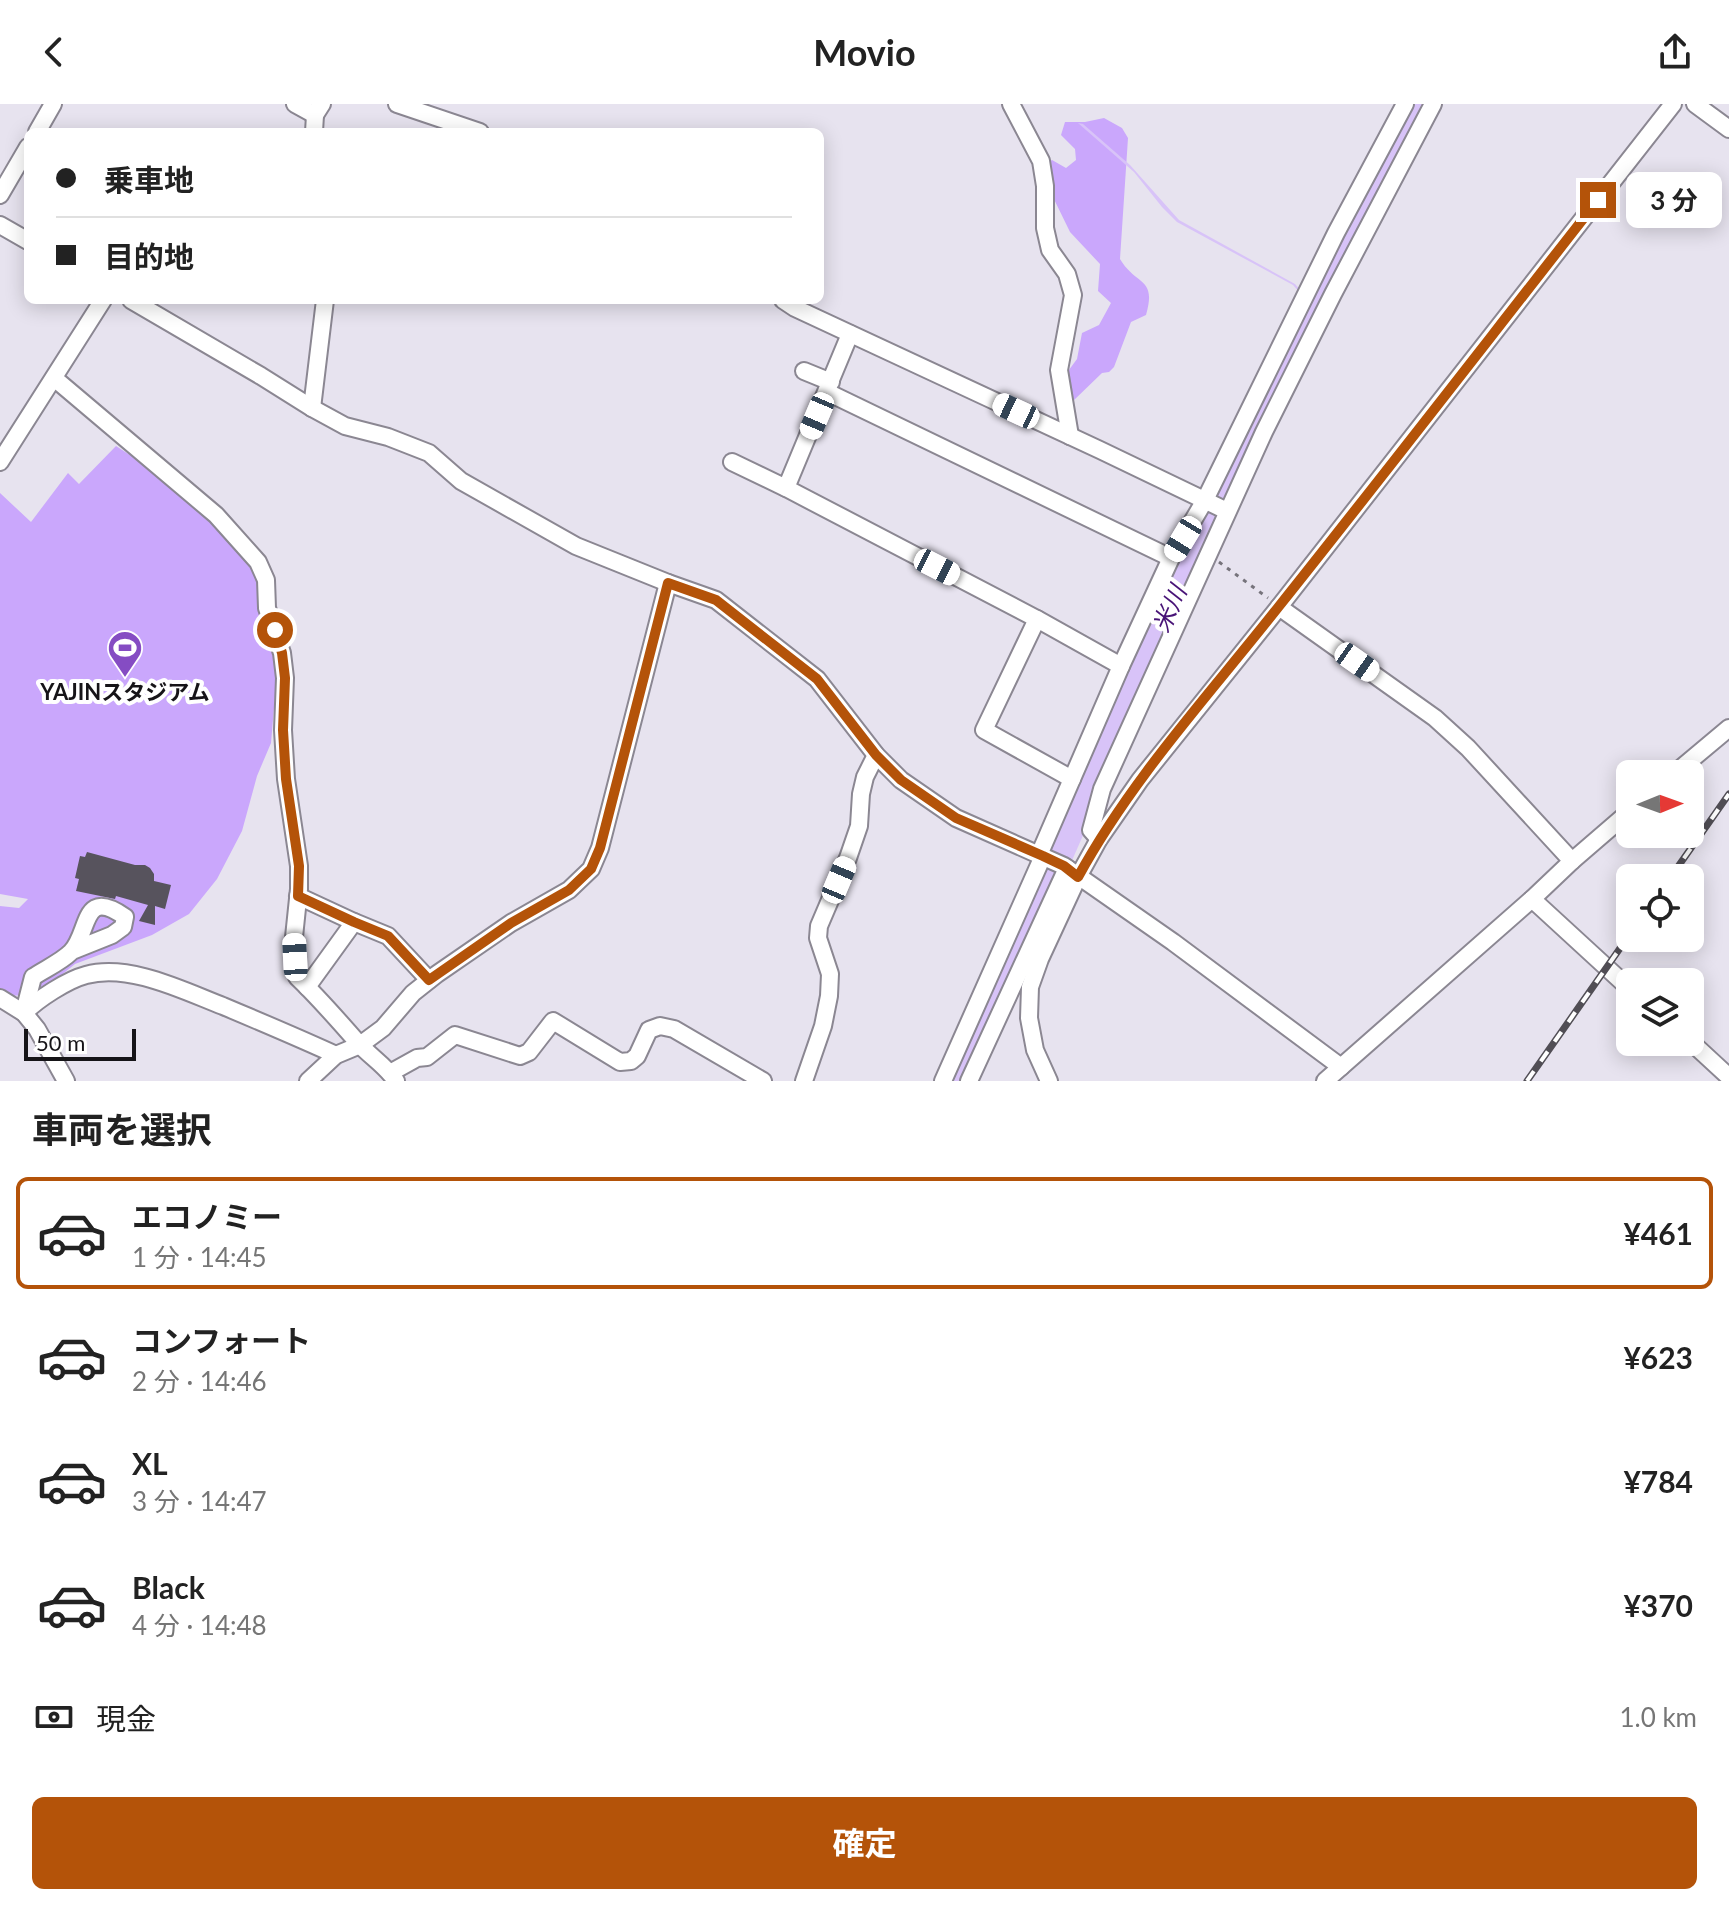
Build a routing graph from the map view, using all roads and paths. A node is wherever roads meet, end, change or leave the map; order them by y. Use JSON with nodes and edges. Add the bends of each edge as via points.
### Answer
{"nodes":[{"id":1,"x":53,"y":104,"type":"edge"},
{"id":2,"x":295,"y":104,"type":"edge"},
{"id":3,"x":397,"y":104,"type":"edge"},
{"id":4,"x":1011,"y":104,"type":"edge"},
{"id":5,"x":1405,"y":104,"type":"edge"},
{"id":6,"x":1433,"y":104,"type":"edge"},
{"id":7,"x":1673,"y":104,"type":"edge"},
{"id":8,"x":1695,"y":104,"type":"edge"},
{"id":9,"x":317,"y":117,"type":"edge"},
{"id":10,"x":39,"y":128,"type":"edge"},
{"id":11,"x":468,"y":128,"type":"edge"},
{"id":12,"x":1729,"y":129,"type":"edge"},
{"id":13,"x":24,"y":154,"type":"edge"},
{"id":14,"x":0,"y":195,"type":"edge"},
{"id":15,"x":0,"y":225,"type":"edge"},
{"id":16,"x":24,"y":239,"type":"edge"},
{"id":17,"x":100,"y":304,"type":"edge"},
{"id":18,"x":138,"y":304,"type":"edge"},
{"id":19,"x":325,"y":304,"type":"edge"},
{"id":20,"x":789,"y":304,"type":"edge"},
{"id":21,"x":850,"y":334,"type":"junction"},
{"id":22,"x":804,"y":371,"type":"dead end"},
{"id":23,"x":54,"y":378,"type":"junction"},
{"id":24,"x":829,"y":387,"type":"junction"},
{"id":25,"x":312,"y":408,"type":"junction"},
{"id":26,"x":1070,"y":436,"type":"junction"},
{"id":27,"x":0,"y":462,"type":"edge"},
{"id":28,"x":732,"y":462,"type":"dead end"},
{"id":29,"x":786,"y":488,"type":"junction"},
{"id":30,"x":1205,"y":500,"type":"junction"},
{"id":31,"x":1227,"y":511,"type":"junction"},
{"id":32,"x":1210,"y":555,"type":"junction"},
{"id":33,"x":1171,"y":558,"type":"junction"},
{"id":34,"x":668,"y":583,"type":"junction"},
{"id":35,"x":1279,"y":607,"type":"junction"},
{"id":36,"x":1037,"y":619,"type":"junction"},
{"id":37,"x":1121,"y":666,"type":"junction"},
{"id":38,"x":1729,"y":728,"type":"edge"},
{"id":39,"x":876,"y":755,"type":"junction"},
{"id":40,"x":1691,"y":760,"type":"edge"},
{"id":41,"x":1072,"y":779,"type":"junction"},
{"id":42,"x":1616,"y":823,"type":"edge"},
{"id":43,"x":1099,"y":839,"type":"junction"},
{"id":44,"x":1043,"y":856,"type":"junction"},
{"id":45,"x":1572,"y":861,"type":"junction"},
{"id":46,"x":1069,"y":871,"type":"junction"},
{"id":47,"x":298,"y":896,"type":"junction"},
{"id":48,"x":1532,"y":899,"type":"junction"},
{"id":49,"x":354,"y":922,"type":"junction"},
{"id":50,"x":72,"y":951,"type":"dead end"},
{"id":51,"x":1616,"y":976,"type":"edge"},
{"id":52,"x":429,"y":980,"type":"junction"},
{"id":53,"x":307,"y":987,"type":"junction"},
{"id":54,"x":0,"y":998,"type":"edge"},
{"id":55,"x":24,"y":1013,"type":"junction"},
{"id":56,"x":360,"y":1045,"type":"junction"},
{"id":57,"x":1704,"y":1054,"type":"edge"},
{"id":58,"x":336,"y":1055,"type":"junction"},
{"id":59,"x":1341,"y":1067,"type":"junction"},
{"id":60,"x":393,"y":1077,"type":"edge"},
{"id":61,"x":1729,"y":1077,"type":"edge"},
{"id":62,"x":66,"y":1081,"type":"edge"},
{"id":63,"x":308,"y":1081,"type":"edge"},
{"id":64,"x":763,"y":1081,"type":"edge"},
{"id":65,"x":804,"y":1081,"type":"edge"},
{"id":66,"x":943,"y":1081,"type":"edge"},
{"id":67,"x":969,"y":1081,"type":"edge"},
{"id":68,"x":1049,"y":1081,"type":"edge"},
{"id":69,"x":1325,"y":1081,"type":"edge"}],
"edges":[{"from":1,"to":10,"type":"street"},
{"from":2,"to":9,"type":"street"},
{"from":3,"to":11,"type":"street"},
{"from":4,"to":26,"type":"street","via":[[1041,161],[1050,250],[1067,274],[1073,295],[1059,370]]},
{"from":5,"to":30,"type":"street"},
{"from":6,"to":31,"type":"street"},
{"from":7,"to":35,"type":"street"},
{"from":8,"to":12,"type":"street"},
{"from":13,"to":14,"type":"street"},
{"from":15,"to":16,"type":"street"},
{"from":17,"to":23,"type":"street"},
{"from":18,"to":25,"type":"street"},
{"from":19,"to":25,"type":"street"},
{"from":20,"to":21,"type":"street"},
{"from":21,"to":24,"type":"street"},
{"from":21,"to":26,"type":"street"},
{"from":22,"to":24,"type":"street"},
{"from":23,"to":27,"type":"street"},
{"from":23,"to":47,"type":"street","via":[[216,515],[258,562],[285,678],[285,767],[299,866]]},
{"from":24,"to":29,"type":"street"},
{"from":24,"to":33,"type":"street"},
{"from":25,"to":34,"type":"street","via":[[345,426],[429,453],[461,481],[576,546]]},
{"from":26,"to":30,"type":"street"},
{"from":28,"to":29,"type":"street"},
{"from":29,"to":36,"type":"street"},
{"from":30,"to":31,"type":"street"},
{"from":30,"to":33,"type":"street"},
{"from":31,"to":32,"type":"street"},
{"from":32,"to":35,"type":"path"},
{"from":32,"to":43,"type":"street","via":[[1102,789],[1091,830]]},
{"from":33,"to":37,"type":"street"},
{"from":34,"to":39,"type":"street","via":[[716,600],[792,658],[817,679]]},
{"from":34,"to":52,"type":"street","via":[[591,869],[569,890]]},
{"from":35,"to":43,"type":"street"},
{"from":35,"to":45,"type":"street","via":[[1435,718]]},
{"from":36,"to":37,"type":"street"},
{"from":36,"to":41,"type":"street","via":[[984,730]]},
{"from":37,"to":41,"type":"street"},
{"from":38,"to":40,"type":"street"},
{"from":39,"to":44,"type":"street","via":[[901,780],[956,818]]},
{"from":39,"to":65,"type":"street","via":[[865,777],[859,826],[819,926],[830,974],[829,996]]},
{"from":41,"to":44,"type":"street"},
{"from":42,"to":45,"type":"street"},
{"from":43,"to":46,"type":"street"},
{"from":44,"to":46,"type":"street"},
{"from":44,"to":66,"type":"street"},
{"from":45,"to":48,"type":"street"},
{"from":46,"to":59,"type":"street"},
{"from":46,"to":67,"type":"street"},
{"from":46,"to":68,"type":"street","via":[[1030,987],[1035,1050]]},
{"from":47,"to":49,"type":"street"},
{"from":47,"to":53,"type":"street","via":[[297,977]]},
{"from":48,"to":51,"type":"street"},
{"from":48,"to":59,"type":"street"},
{"from":49,"to":52,"type":"street","via":[[388,936]]},
{"from":49,"to":53,"type":"street"},
{"from":50,"to":55,"type":"street","via":[[33,977]]},
{"from":52,"to":56,"type":"street"},
{"from":53,"to":56,"type":"street"},
{"from":54,"to":55,"type":"street"},
{"from":55,"to":58,"type":"street","via":[[87,975],[115,972],[174,987]]},
{"from":55,"to":62,"type":"street"},
{"from":56,"to":58,"type":"street"},
{"from":56,"to":60,"type":"street"},
{"from":57,"to":61,"type":"street"},
{"from":58,"to":63,"type":"street"},
{"from":59,"to":69,"type":"street"},
{"from":60,"to":64,"type":"street","via":[[455,1035],[520,1056],[553,1021],[620,1062],[637,1056],[649,1030],[674,1029]]}]}
